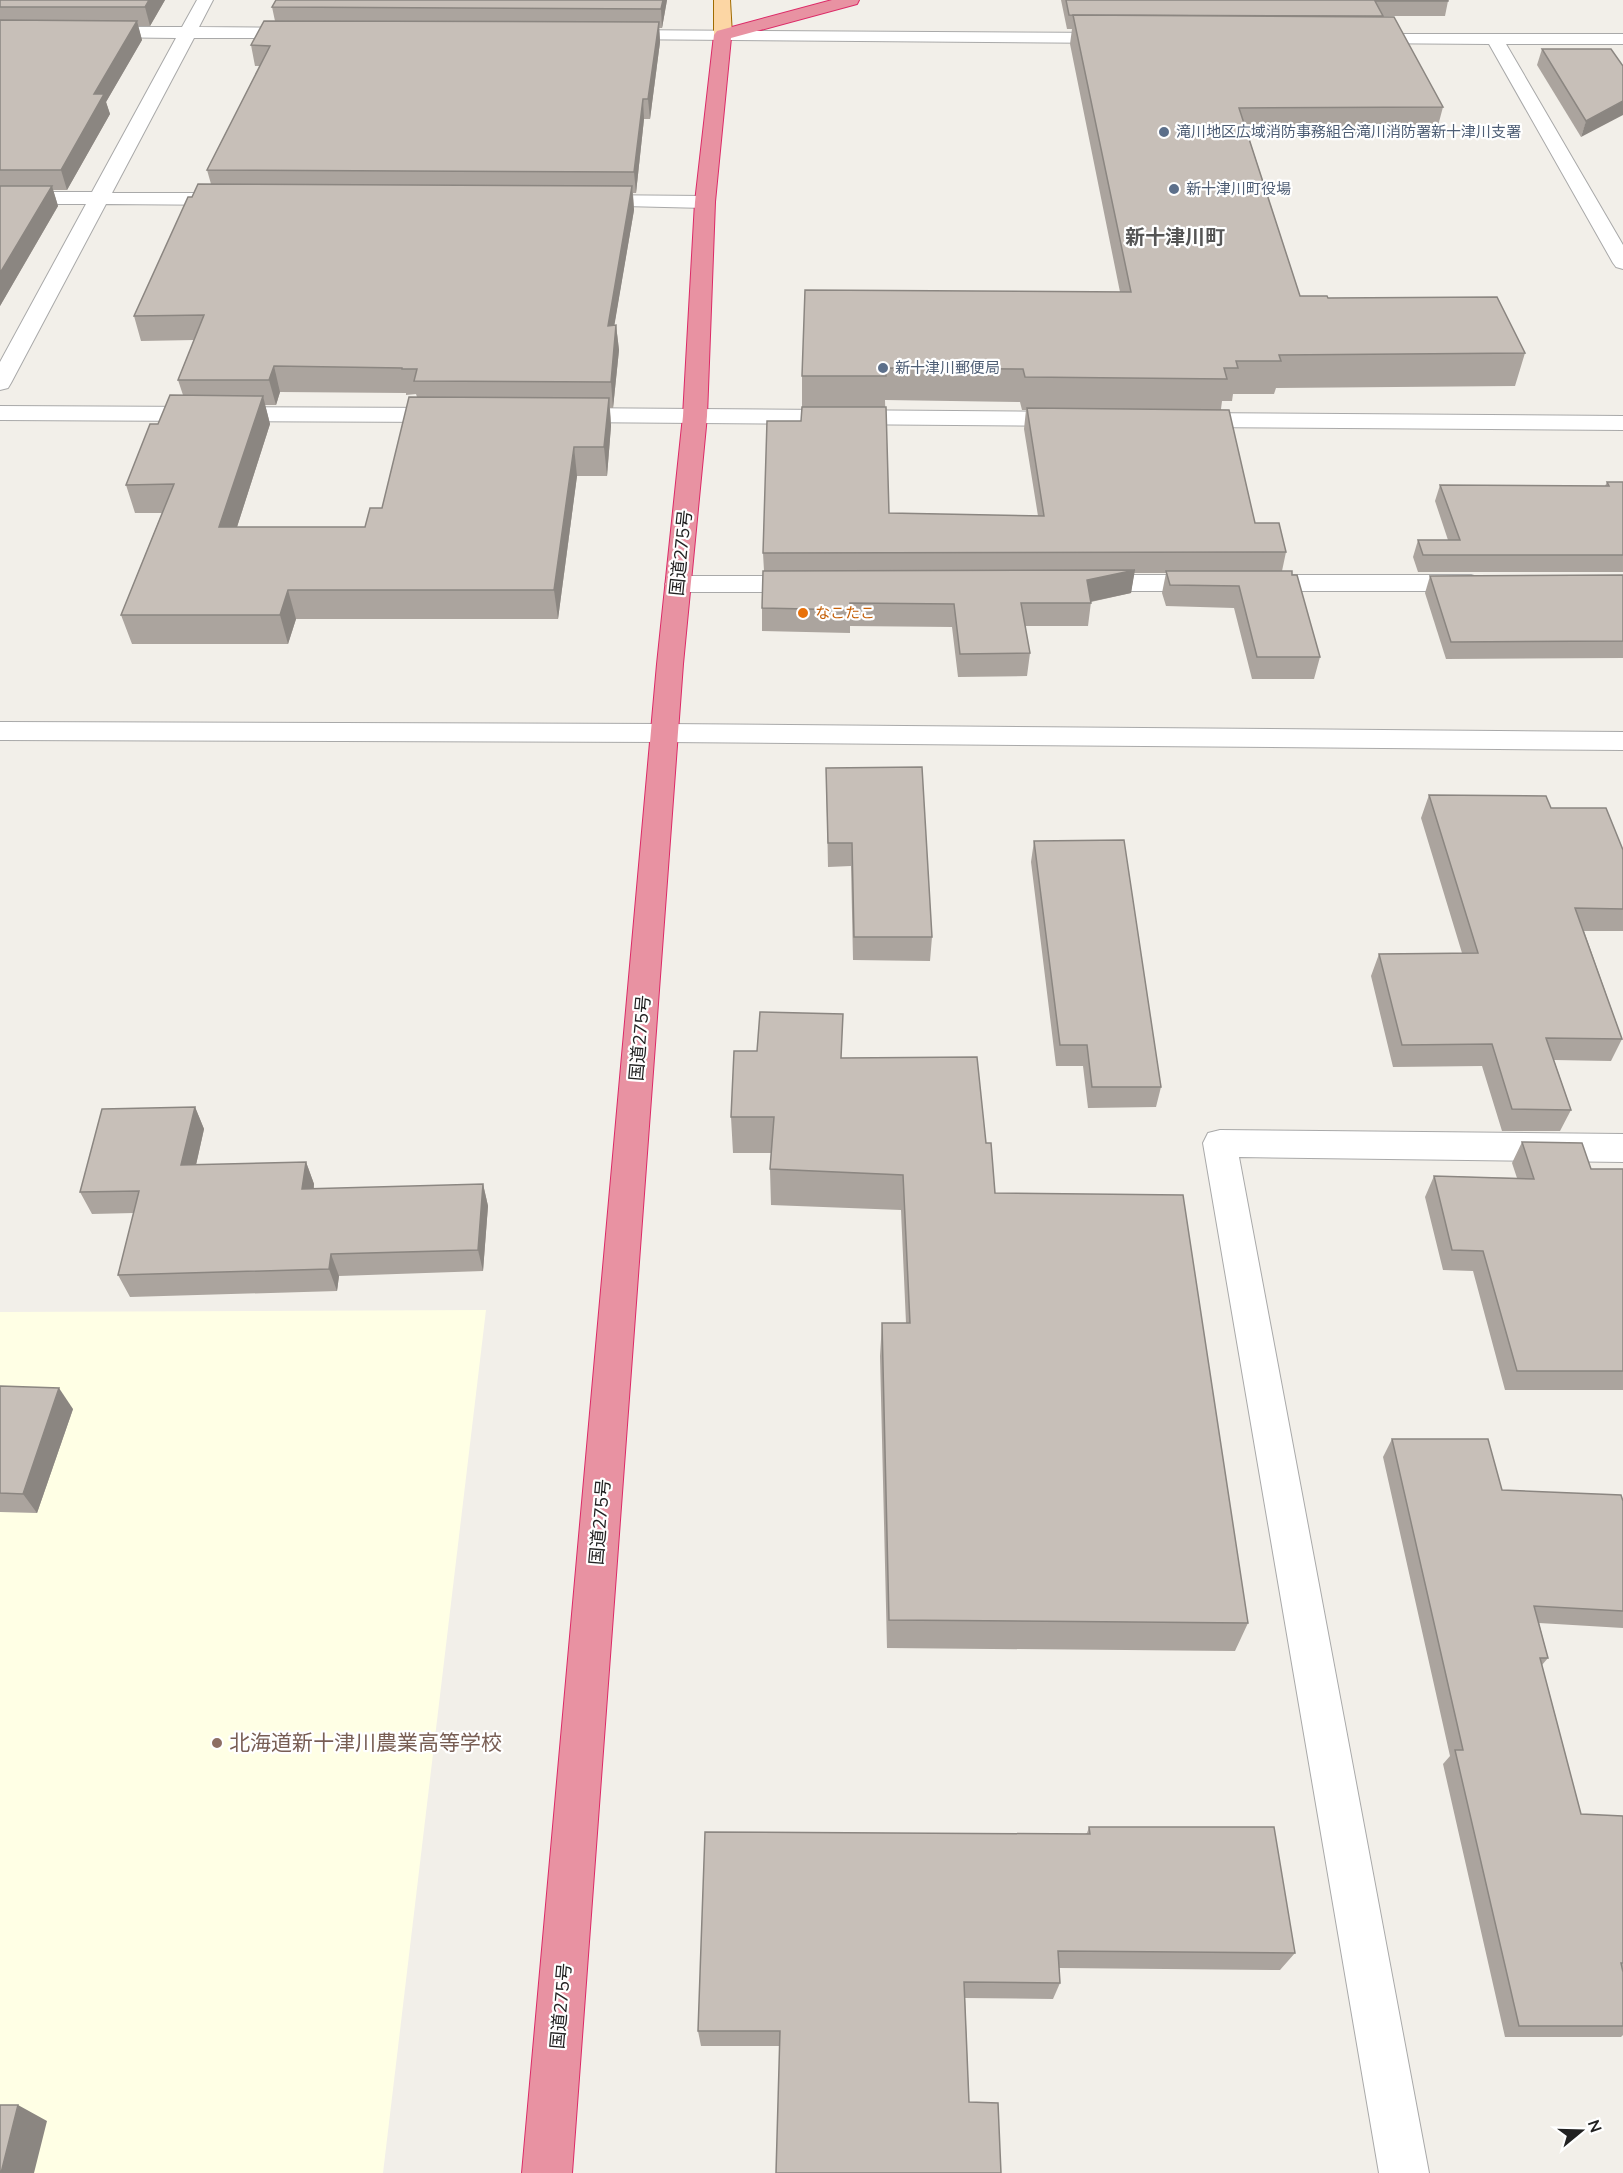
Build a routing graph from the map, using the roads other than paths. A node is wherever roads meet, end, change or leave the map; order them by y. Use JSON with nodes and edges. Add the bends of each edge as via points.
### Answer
{"nodes":[{"id":1,"x":205,"y":0,"type":"edge"},
{"id":2,"x":722,"y":0,"type":"edge"},
{"id":3,"x":851,"y":0,"type":"edge"},
{"id":4,"x":82,"y":32,"type":"edge"},
{"id":5,"x":188,"y":33,"type":"junction"},
{"id":6,"x":317,"y":33,"type":"edge"},
{"id":7,"x":600,"y":35,"type":"edge"},
{"id":8,"x":723,"y":35,"type":"junction"},
{"id":9,"x":1136,"y":38,"type":"edge"},
{"id":10,"x":1339,"y":39,"type":"edge"},
{"id":11,"x":1623,"y":39,"type":"edge"},
{"id":12,"x":1495,"y":40,"type":"junction"},
{"id":13,"x":0,"y":198,"type":"edge"},
{"id":14,"x":101,"y":198,"type":"junction"},
{"id":15,"x":255,"y":199,"type":"edge"},
{"id":16,"x":575,"y":201,"type":"edge"},
{"id":17,"x":705,"y":202,"type":"junction"},
{"id":18,"x":1623,"y":263,"type":"edge"},
{"id":19,"x":0,"y":383,"type":"edge"},
{"id":20,"x":0,"y":412,"type":"edge"},
{"id":21,"x":468,"y":415,"type":"edge"},
{"id":22,"x":539,"y":415,"type":"edge"},
{"id":23,"x":695,"y":416,"type":"junction"},
{"id":24,"x":1088,"y":419,"type":"edge"},
{"id":25,"x":1171,"y":420,"type":"edge"},
{"id":26,"x":1623,"y":423,"type":"edge"},
{"id":27,"x":1061,"y":583,"type":"edge"},
{"id":28,"x":1491,"y":583,"type":"edge"},
{"id":29,"x":678,"y":584,"type":"junction"},
{"id":30,"x":834,"y":584,"type":"edge"},
{"id":31,"x":0,"y":731,"type":"edge"},
{"id":32,"x":665,"y":733,"type":"junction"},
{"id":33,"x":1623,"y":741,"type":"edge"},
{"id":34,"x":1623,"y":1148,"type":"edge"},
{"id":35,"x":547,"y":2173,"type":"edge"},
{"id":36,"x":1404,"y":2173,"type":"edge"}],
"edges":[{"from":1,"to":5,"type":"street"},
{"from":2,"to":8,"type":"main road"},
{"from":3,"to":8,"type":"highway"},
{"from":4,"to":5,"type":"street"},
{"from":5,"to":6,"type":"street"},
{"from":5,"to":14,"type":"street"},
{"from":7,"to":8,"type":"street"},
{"from":8,"to":9,"type":"street"},
{"from":8,"to":17,"type":"highway","name":"国道275号"},
{"from":10,"to":12,"type":"street"},
{"from":11,"to":12,"type":"street"},
{"from":12,"to":18,"type":"street"},
{"from":13,"to":14,"type":"street"},
{"from":14,"to":15,"type":"street"},
{"from":14,"to":19,"type":"street"},
{"from":16,"to":17,"type":"street"},
{"from":17,"to":23,"type":"highway","name":"国道275号"},
{"from":20,"to":21,"type":"street"},
{"from":22,"to":23,"type":"street"},
{"from":23,"to":24,"type":"street"},
{"from":23,"to":29,"type":"highway","name":"国道275号"},
{"from":25,"to":26,"type":"street"},
{"from":27,"to":28,"type":"street"},
{"from":29,"to":30,"type":"street"},
{"from":29,"to":32,"type":"highway","name":"国道275号"},
{"from":31,"to":32,"type":"street"},
{"from":32,"to":33,"type":"street"},
{"from":32,"to":35,"type":"highway","name":"国道275号"},
{"from":34,"to":36,"type":"street","via":[[1220,1143]]}]}
